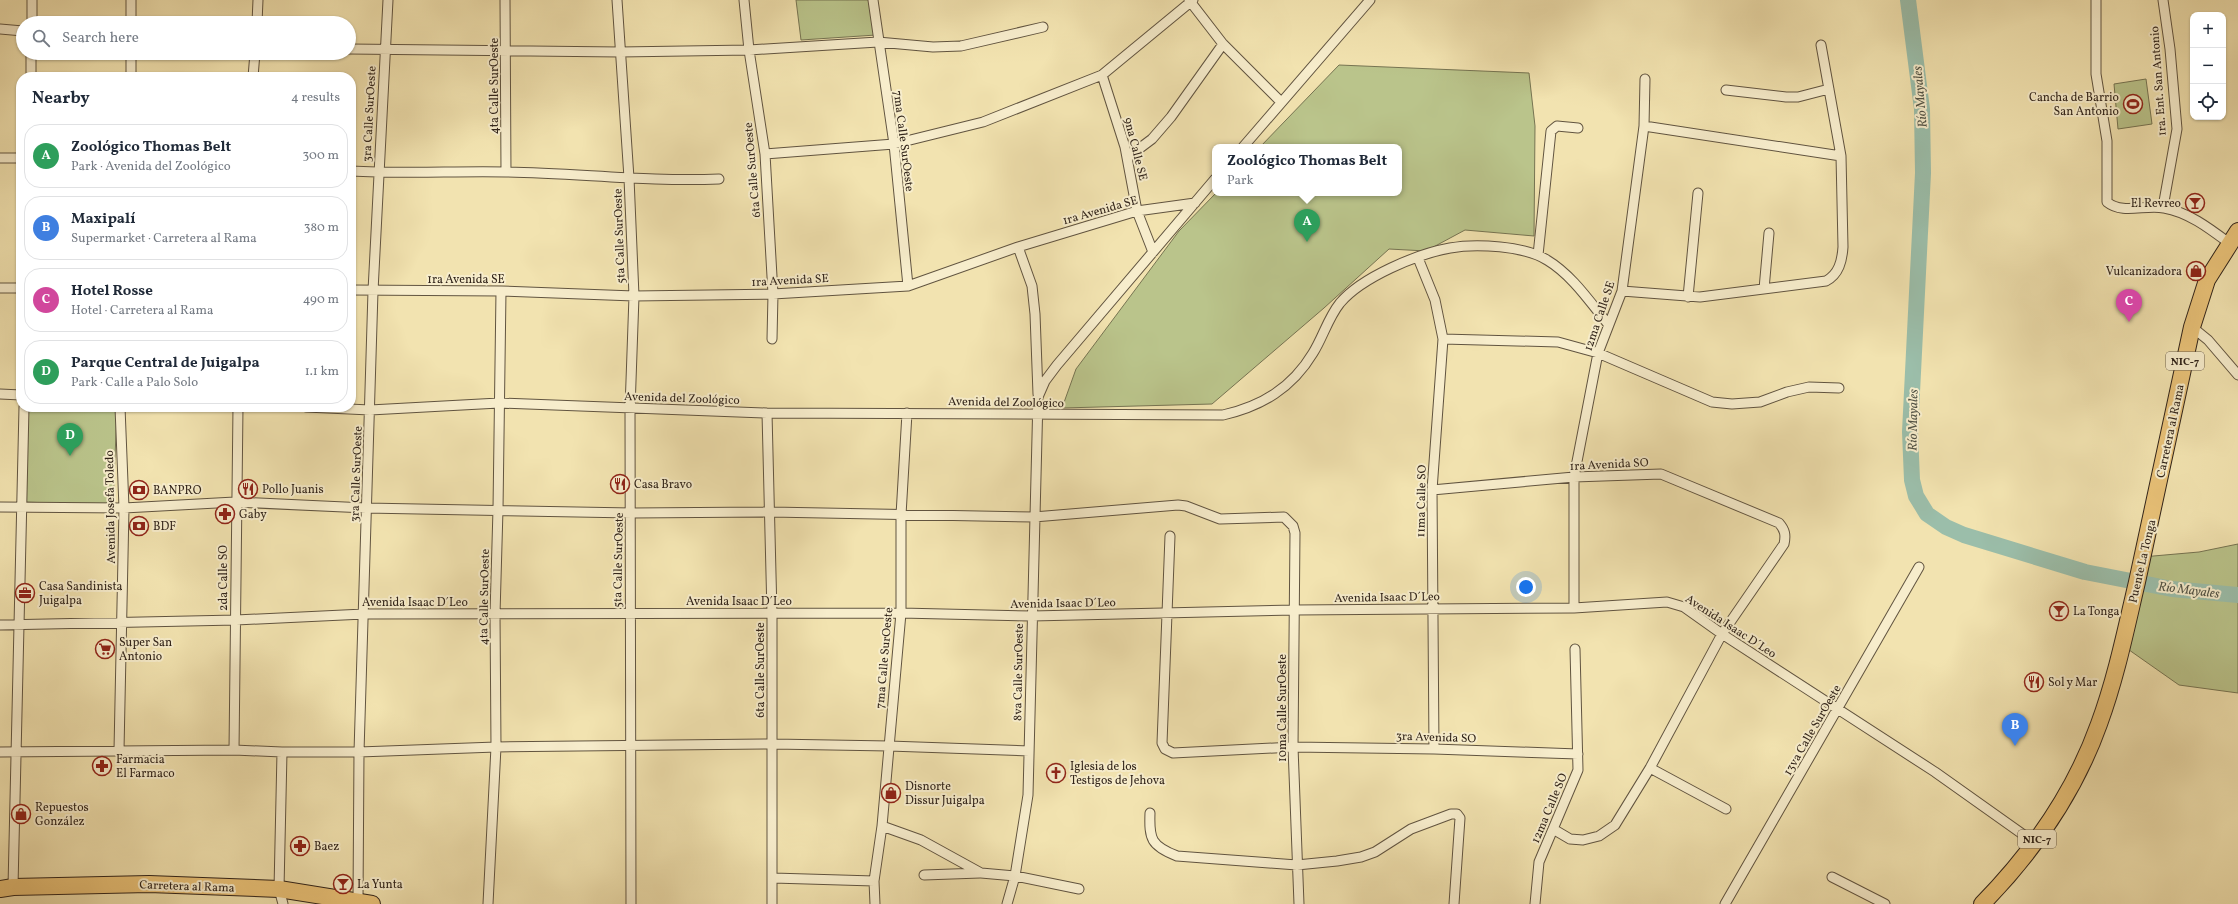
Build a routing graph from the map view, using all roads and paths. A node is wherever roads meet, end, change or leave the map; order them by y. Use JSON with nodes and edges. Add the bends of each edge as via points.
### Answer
{"nodes":[{"id":1,"x":32,"y":0,"type":"edge"},
{"id":2,"x":132,"y":0,"type":"edge"},
{"id":3,"x":258,"y":0,"type":"edge"},
{"id":4,"x":388,"y":0,"type":"edge"},
{"id":5,"x":505,"y":0,"type":"edge"},
{"id":6,"x":617,"y":0,"type":"edge"},
{"id":7,"x":744,"y":0,"type":"edge"},
{"id":8,"x":873,"y":0,"type":"edge"},
{"id":9,"x":1370,"y":0,"type":"edge"},
{"id":10,"x":2096,"y":0,"type":"edge"},
{"id":11,"x":2162,"y":0,"type":"edge"},
{"id":12,"x":1191,"y":1,"type":"edge"},
{"id":13,"x":32,"y":16,"type":"edge"},
{"id":14,"x":131,"y":16,"type":"edge"},
{"id":15,"x":257,"y":16,"type":"edge"},
{"id":16,"x":1042,"y":27,"type":"dead end"},
{"id":17,"x":0,"y":29,"type":"edge"},
{"id":18,"x":16,"y":30,"type":"edge"},
{"id":19,"x":878,"y":42,"type":"junction"},
{"id":20,"x":1224,"y":44,"type":"junction"},
{"id":21,"x":1821,"y":45,"type":"dead end"},
{"id":22,"x":356,"y":49,"type":"edge"},
{"id":23,"x":749,"y":50,"type":"junction"},
{"id":24,"x":384,"y":51,"type":"junction"},
{"id":25,"x":506,"y":52,"type":"junction"},
{"id":26,"x":620,"y":52,"type":"junction"},
{"id":27,"x":31,"y":60,"type":"edge"},
{"id":28,"x":131,"y":60,"type":"edge"},
{"id":29,"x":254,"y":60,"type":"edge"},
{"id":30,"x":31,"y":72,"type":"edge"},
{"id":31,"x":131,"y":72,"type":"edge"},
{"id":32,"x":253,"y":72,"type":"edge"},
{"id":33,"x":1102,"y":75,"type":"junction"},
{"id":34,"x":1645,"y":79,"type":"dead end"},
{"id":35,"x":1829,"y":89,"type":"junction"},
{"id":36,"x":1726,"y":90,"type":"dead end"},
{"id":37,"x":1281,"y":102,"type":"junction"},
{"id":38,"x":1644,"y":126,"type":"junction"},
{"id":39,"x":1578,"y":128,"type":"dead end"},
{"id":40,"x":894,"y":144,"type":"junction"},
{"id":41,"x":1246,"y":144,"type":"edge"},
{"id":42,"x":766,"y":154,"type":"junction"},
{"id":43,"x":1841,"y":156,"type":"junction"},
{"id":44,"x":1128,"y":157,"type":"junction"},
{"id":45,"x":0,"y":158,"type":"edge"},
{"id":46,"x":16,"y":158,"type":"edge"},
{"id":47,"x":356,"y":171,"type":"edge"},
{"id":48,"x":506,"y":172,"type":"junction"},
{"id":49,"x":378,"y":173,"type":"junction"},
{"id":50,"x":629,"y":178,"type":"junction"},
{"id":51,"x":719,"y":179,"type":"dead end"},
{"id":52,"x":1212,"y":182,"type":"edge"},
{"id":53,"x":1698,"y":192,"type":"dead end"},
{"id":54,"x":1194,"y":203,"type":"junction"},
{"id":55,"x":2163,"y":207,"type":"junction"},
{"id":56,"x":1137,"y":211,"type":"junction"},
{"id":57,"x":1769,"y":233,"type":"dead end"},
{"id":58,"x":2233,"y":237,"type":"edge"},
{"id":59,"x":1018,"y":247,"type":"junction"},
{"id":60,"x":1153,"y":252,"type":"junction"},
{"id":61,"x":1538,"y":255,"type":"junction"},
{"id":62,"x":1418,"y":258,"type":"junction"},
{"id":63,"x":908,"y":286,"type":"junction"},
{"id":64,"x":0,"y":288,"type":"edge"},
{"id":65,"x":16,"y":288,"type":"edge"},
{"id":66,"x":1764,"y":289,"type":"junction"},
{"id":67,"x":356,"y":290,"type":"edge"},
{"id":68,"x":373,"y":291,"type":"junction"},
{"id":69,"x":501,"y":291,"type":"junction"},
{"id":70,"x":1622,"y":291,"type":"junction"},
{"id":71,"x":773,"y":294,"type":"junction"},
{"id":72,"x":634,"y":296,"type":"junction"},
{"id":73,"x":1688,"y":297,"type":"junction"},
{"id":74,"x":1608,"y":324,"type":"junction"},
{"id":75,"x":2192,"y":327,"type":"junction"},
{"id":76,"x":772,"y":339,"type":"dead end"},
{"id":77,"x":1443,"y":339,"type":"junction"},
{"id":78,"x":1598,"y":353,"type":"junction"},
{"id":79,"x":2238,"y":375,"type":"edge"},
{"id":80,"x":1840,"y":388,"type":"dead end"},
{"id":81,"x":0,"y":394,"type":"edge"},
{"id":82,"x":16,"y":395,"type":"edge"},
{"id":83,"x":1038,"y":397,"type":"junction"},
{"id":84,"x":499,"y":403,"type":"junction"},
{"id":85,"x":356,"y":409,"type":"edge"},
{"id":86,"x":630,"y":409,"type":"junction"},
{"id":87,"x":370,"y":410,"type":"junction"},
{"id":88,"x":24,"y":412,"type":"edge"},
{"id":89,"x":120,"y":412,"type":"edge"},
{"id":90,"x":238,"y":412,"type":"edge"},
{"id":91,"x":767,"y":413,"type":"junction"},
{"id":92,"x":907,"y":413,"type":"junction"},
{"id":93,"x":1038,"y":415,"type":"junction"},
{"id":94,"x":1574,"y":477,"type":"junction"},
{"id":95,"x":1432,"y":490,"type":"junction"},
{"id":96,"x":2156,"y":500,"type":"joint"},
{"id":97,"x":235,"y":502,"type":"junction"},
{"id":98,"x":0,"y":507,"type":"edge"},
{"id":99,"x":21,"y":507,"type":"junction"},
{"id":100,"x":124,"y":508,"type":"junction"},
{"id":101,"x":366,"y":508,"type":"junction"},
{"id":102,"x":498,"y":510,"type":"junction"},
{"id":103,"x":771,"y":512,"type":"junction"},
{"id":104,"x":632,"y":513,"type":"junction"},
{"id":105,"x":901,"y":515,"type":"junction"},
{"id":106,"x":1034,"y":517,"type":"junction"},
{"id":107,"x":1170,"y":536,"type":"dead end"},
{"id":108,"x":1919,"y":567,"type":"dead end"},
{"id":109,"x":1434,"y":608,"type":"junction"},
{"id":110,"x":1574,"y":608,"type":"junction"},
{"id":111,"x":1295,"y":610,"type":"junction"},
{"id":112,"x":630,"y":613,"type":"junction"},
{"id":113,"x":901,"y":613,"type":"junction"},
{"id":114,"x":1165,"y":613,"type":"junction"},
{"id":115,"x":364,"y":614,"type":"junction"},
{"id":116,"x":495,"y":614,"type":"junction"},
{"id":117,"x":772,"y":614,"type":"junction"},
{"id":118,"x":1032,"y":616,"type":"junction"},
{"id":119,"x":236,"y":620,"type":"junction"},
{"id":120,"x":122,"y":623,"type":"junction"},
{"id":121,"x":0,"y":625,"type":"edge"},
{"id":122,"x":18,"y":626,"type":"junction"},
{"id":123,"x":1722,"y":634,"type":"junction"},
{"id":124,"x":1575,"y":649,"type":"dead end"},
{"id":125,"x":1837,"y":710,"type":"junction"},
{"id":126,"x":773,"y":744,"type":"junction"},
{"id":127,"x":631,"y":745,"type":"junction"},
{"id":128,"x":889,"y":746,"type":"junction"},
{"id":129,"x":496,"y":747,"type":"junction"},
{"id":130,"x":1293,"y":747,"type":"junction"},
{"id":131,"x":1434,"y":749,"type":"junction"},
{"id":132,"x":119,"y":750,"type":"junction"},
{"id":133,"x":234,"y":750,"type":"junction"},
{"id":134,"x":1029,"y":751,"type":"junction"},
{"id":135,"x":0,"y":752,"type":"edge"},
{"id":136,"x":16,"y":752,"type":"junction"},
{"id":137,"x":282,"y":752,"type":"junction"},
{"id":138,"x":359,"y":752,"type":"junction"},
{"id":139,"x":1578,"y":754,"type":"junction"},
{"id":140,"x":1650,"y":768,"type":"junction"},
{"id":141,"x":1726,"y":809,"type":"dead end"},
{"id":142,"x":1150,"y":813,"type":"dead end"},
{"id":143,"x":882,"y":826,"type":"junction"},
{"id":144,"x":1553,"y":829,"type":"junction"},
{"id":145,"x":2035,"y":843,"type":"junction"},
{"id":146,"x":1298,"y":864,"type":"junction"},
{"id":147,"x":981,"y":873,"type":"junction"},
{"id":148,"x":924,"y":875,"type":"dead end"},
{"id":149,"x":1015,"y":876,"type":"junction"},
{"id":150,"x":1832,"y":877,"type":"dead end"},
{"id":151,"x":773,"y":878,"type":"junction"},
{"id":152,"x":874,"y":881,"type":"junction"},
{"id":153,"x":7,"y":888,"type":"edge"},
{"id":154,"x":1079,"y":889,"type":"dead end"},
{"id":155,"x":281,"y":896,"type":"edge"},
{"id":156,"x":365,"y":902,"type":"edge"},
{"id":157,"x":488,"y":904,"type":"edge"},
{"id":158,"x":632,"y":904,"type":"edge"},
{"id":159,"x":772,"y":904,"type":"edge"},
{"id":160,"x":875,"y":904,"type":"edge"},
{"id":161,"x":1007,"y":904,"type":"edge"},
{"id":162,"x":1299,"y":904,"type":"edge"},
{"id":163,"x":1454,"y":904,"type":"edge"},
{"id":164,"x":1535,"y":904,"type":"edge"},
{"id":165,"x":1725,"y":904,"type":"edge"},
{"id":166,"x":1885,"y":904,"type":"edge"},
{"id":167,"x":1982,"y":904,"type":"edge"}],
"edges":[{"from":1,"to":13,"type":"street"},
{"from":2,"to":14,"type":"street"},
{"from":3,"to":15,"type":"street"},
{"from":4,"to":24,"type":"street","name":"3ra Calle SurOeste"},
{"from":5,"to":25,"type":"street","name":"4ta Calle SurOeste"},
{"from":6,"to":26,"type":"street","name":"5ta Calle SurOeste"},
{"from":7,"to":23,"type":"street","name":"6ta Calle SurOeste"},
{"from":8,"to":19,"type":"street","name":"7ma Calle SurOeste"},
{"from":9,"to":37,"type":"street"},
{"from":10,"to":55,"type":"street","via":[[2096,74],[2107,141],[2107,202],[2117,208]]},
{"from":11,"to":55,"type":"street","name":"1ra. Ent. San Antonio","via":[[2170,49],[2177,129]]},
{"from":12,"to":20,"type":"street"},
{"from":12,"to":33,"type":"street"},
{"from":16,"to":19,"type":"street","via":[[961,46],[933,47]]},
{"from":17,"to":18,"type":"street"},
{"from":19,"to":23,"type":"street"},
{"from":19,"to":40,"type":"street","name":"7ma Calle SurOeste"},
{"from":20,"to":37,"type":"street"},
{"from":20,"to":44,"type":"street","via":[[1171,117],[1152,139]]},
{"from":21,"to":35,"type":"street"},
{"from":22,"to":24,"type":"street"},
{"from":23,"to":26,"type":"street"},
{"from":23,"to":42,"type":"street","name":"6ta Calle SurOeste"},
{"from":24,"to":25,"type":"street"},
{"from":24,"to":49,"type":"street","name":"3ra Calle SurOeste"},
{"from":25,"to":26,"type":"street"},
{"from":25,"to":48,"type":"street","name":"4ta Calle SurOeste"},
{"from":26,"to":50,"type":"street","name":"5ta Calle SurOeste"},
{"from":27,"to":30,"type":"street"},
{"from":28,"to":31,"type":"street"},
{"from":29,"to":32,"type":"street"},
{"from":33,"to":40,"type":"street","via":[[975,125]]},
{"from":33,"to":44,"type":"street","name":"9na Calle SE"},
{"from":34,"to":38,"type":"street","name":"12ma Calle SE"},
{"from":35,"to":36,"type":"street","via":[[1798,97]]},
{"from":35,"to":43,"type":"street"},
{"from":37,"to":41,"type":"street"},
{"from":38,"to":43,"type":"street"},
{"from":38,"to":70,"type":"street","name":"12ma Calle SE"},
{"from":39,"to":61,"type":"street","via":[[1557,126],[1550,131]]},
{"from":40,"to":42,"type":"street"},
{"from":40,"to":63,"type":"street","name":"7ma Calle SurOeste"},
{"from":42,"to":71,"type":"street","name":"6ta Calle SurOeste"},
{"from":43,"to":66,"type":"street","via":[[1843,247],[1835,275],[1826,281]]},
{"from":44,"to":56,"type":"street","name":"9na Calle SE"},
{"from":45,"to":46,"type":"street"},
{"from":47,"to":49,"type":"street"},
{"from":48,"to":49,"type":"street"},
{"from":48,"to":50,"type":"street"},
{"from":49,"to":68,"type":"street","name":"3ra Calle SurOeste"},
{"from":50,"to":51,"type":"street"},
{"from":50,"to":72,"type":"street","name":"5ta Calle SurOeste"},
{"from":52,"to":54,"type":"street"},
{"from":53,"to":73,"type":"street"},
{"from":54,"to":56,"type":"street","name":"1ra Avenida SE"},
{"from":54,"to":60,"type":"street"},
{"from":55,"to":58,"type":"street"},
{"from":56,"to":59,"type":"street","name":"1ra Avenida SE"},
{"from":56,"to":60,"type":"street","name":"9na Calle SE"},
{"from":57,"to":66,"type":"street"},
{"from":58,"to":75,"type":"highway","name":"Carretera al Rama","number":"NIC-7","via":[[2207,280]]},
{"from":59,"to":63,"type":"street","name":"1ra Avenida SE"},
{"from":59,"to":83,"type":"street","name":"8va Calle SurOeste","via":[[1032,286],[1036,314]]},
{"from":60,"to":83,"type":"street","via":[[1057,365],[1045,381]]},
{"from":61,"to":62,"type":"street","name":"Avenida del Zoológico","via":[[1518,249],[1461,247],[1442,249]]},
{"from":61,"to":74,"type":"street","name":"Avenida del Zoológico","via":[[1562,272]]},
{"from":62,"to":77,"type":"street","name":"11ma Calle SO","via":[[1435,300]]},
{"from":62,"to":93,"type":"street","name":"Avenida del Zoológico","via":[[1388,268],[1354,289],[1332,315],[1312,354],[1293,380],[1256,406],[1224,415]]},
{"from":63,"to":71,"type":"street","name":"1ra Avenida SE"},
{"from":64,"to":65,"type":"street"},
{"from":66,"to":73,"type":"street"},
{"from":67,"to":68,"type":"street","name":"1ra Avenida SE"},
{"from":68,"to":69,"type":"street","name":"1ra Avenida SE"},
{"from":68,"to":87,"type":"street","name":"3ra Calle SurOeste"},
{"from":69,"to":72,"type":"street","name":"1ra Avenida SE"},
{"from":69,"to":84,"type":"street","name":"4ta Calle SurOeste"},
{"from":70,"to":73,"type":"street"},
{"from":70,"to":74,"type":"street","name":"12ma Calle SE"},
{"from":71,"to":72,"type":"street","name":"1ra Avenida SE"},
{"from":71,"to":76,"type":"street","name":"6ta Calle SurOeste"},
{"from":72,"to":86,"type":"street","name":"5ta Calle SurOeste"},
{"from":74,"to":78,"type":"street","name":"12ma Calle SE"},
{"from":75,"to":79,"type":"street","via":[[2208,340]]},
{"from":75,"to":96,"type":"highway","name":"Carretera al Rama","number":"NIC-7"},
{"from":77,"to":78,"type":"street","via":[[1558,342]]},
{"from":77,"to":95,"type":"street","name":"11ma Calle SO"},
{"from":78,"to":80,"type":"street","via":[[1712,402],[1760,402],[1809,387]]},
{"from":78,"to":94,"type":"street","name":"12ma Calle SE"},
{"from":81,"to":82,"type":"street"},
{"from":83,"to":93,"type":"street","name":"8va Calle SurOeste"},
{"from":84,"to":86,"type":"street","name":"Avenida del Zoológico"},
{"from":84,"to":87,"type":"street","name":"Avenida del Zoológico"},
{"from":84,"to":102,"type":"street","name":"4ta Calle SurOeste"},
{"from":85,"to":87,"type":"street","name":"Avenida del Zoológico"},
{"from":86,"to":91,"type":"street","name":"Avenida del Zoológico"},
{"from":86,"to":104,"type":"street","name":"5ta Calle SurOeste"},
{"from":87,"to":101,"type":"street","name":"3ra Calle SurOeste"},
{"from":88,"to":99,"type":"street"},
{"from":89,"to":100,"type":"street","name":"Avenida Josefa Toledo"},
{"from":90,"to":97,"type":"street","name":"2da Calle SO"},
{"from":91,"to":92,"type":"street","name":"Avenida del Zoológico"},
{"from":91,"to":103,"type":"street","name":"6ta Calle SurOeste"},
{"from":92,"to":93,"type":"street","name":"Avenida del Zoológico"},
{"from":92,"to":105,"type":"street","name":"7ma Calle SurOeste"},
{"from":93,"to":106,"type":"street","name":"8va Calle SurOeste"},
{"from":94,"to":95,"type":"street","name":"1ra Avenida SO"},
{"from":94,"to":110,"type":"street","name":"12ma Calle SE"},
{"from":94,"to":123,"type":"street","name":"1ra Avenida SO","via":[[1661,474],[1779,523],[1786,535],[1784,544]]},
{"from":95,"to":109,"type":"street","name":"11ma Calle SO"},
{"from":96,"to":145,"type":"highway","name":"Puente La Tonga","number":"NIC-7","via":[[2122,645],[2099,724],[2060,805]]},
{"from":97,"to":100,"type":"street"},
{"from":97,"to":101,"type":"street"},
{"from":97,"to":119,"type":"street","name":"2da Calle SO"},
{"from":98,"to":99,"type":"street"},
{"from":99,"to":100,"type":"street"},
{"from":99,"to":122,"type":"street"},
{"from":100,"to":120,"type":"street","name":"Avenida Josefa Toledo"},
{"from":101,"to":102,"type":"street"},
{"from":101,"to":115,"type":"street","name":"3ra Calle SurOeste"},
{"from":102,"to":104,"type":"street"},
{"from":102,"to":116,"type":"street","name":"4ta Calle SurOeste"},
{"from":103,"to":104,"type":"street"},
{"from":103,"to":105,"type":"street"},
{"from":103,"to":117,"type":"street","name":"6ta Calle SurOeste"},
{"from":104,"to":112,"type":"street","name":"5ta Calle SurOeste"},
{"from":105,"to":106,"type":"street"},
{"from":105,"to":113,"type":"street","name":"7ma Calle SurOeste"},
{"from":106,"to":111,"type":"street","name":"10ma Calle SurOeste","via":[[1178,505],[1220,518],[1284,517],[1293,526],[1295,533]]},
{"from":106,"to":118,"type":"street","name":"8va Calle SurOeste"},
{"from":107,"to":114,"type":"street"},
{"from":108,"to":125,"type":"street","name":"13va Calle SurOeste"},
{"from":109,"to":110,"type":"street","name":"Avenida Isaac D´Leo"},
{"from":109,"to":111,"type":"street","name":"Avenida Isaac D´Leo"},
{"from":109,"to":131,"type":"street","name":"11ma Calle SO"},
{"from":110,"to":123,"type":"street","name":"Avenida Isaac D´Leo","via":[[1676,603]]},
{"from":111,"to":114,"type":"street","name":"Avenida Isaac D´Leo"},
{"from":111,"to":130,"type":"street","name":"10ma Calle SurOeste"},
{"from":112,"to":116,"type":"street","name":"Avenida Isaac D´Leo"},
{"from":112,"to":117,"type":"street","name":"Avenida Isaac D´Leo"},
{"from":112,"to":127,"type":"street","name":"5ta Calle SurOeste"},
{"from":113,"to":117,"type":"street","name":"Avenida Isaac D´Leo"},
{"from":113,"to":118,"type":"street","name":"Avenida Isaac D´Leo"},
{"from":113,"to":128,"type":"street","name":"7ma Calle SurOeste"},
{"from":114,"to":118,"type":"street","name":"Avenida Isaac D´Leo"},
{"from":114,"to":130,"type":"street","name":"3ra Avenida SO","via":[[1162,743],[1165,749],[1173,753]]},
{"from":115,"to":116,"type":"street","name":"Avenida Isaac D´Leo"},
{"from":115,"to":119,"type":"street","name":"Avenida Isaac D´Leo"},
{"from":115,"to":138,"type":"street","name":"3ra Calle SurOeste"},
{"from":116,"to":129,"type":"street","name":"4ta Calle SurOeste"},
{"from":117,"to":126,"type":"street","name":"6ta Calle SurOeste"},
{"from":118,"to":134,"type":"street","name":"8va Calle SurOeste"},
{"from":119,"to":120,"type":"street","name":"Avenida Isaac D´Leo"},
{"from":119,"to":133,"type":"street","name":"2da Calle SO"},
{"from":120,"to":122,"type":"street","name":"Avenida Isaac D´Leo"},
{"from":120,"to":132,"type":"street","name":"Avenida Josefa Toledo"},
{"from":121,"to":122,"type":"street","name":"Avenida Isaac D´Leo"},
{"from":122,"to":136,"type":"street"},
{"from":123,"to":125,"type":"street","name":"Avenida Isaac D´Leo"},
{"from":123,"to":140,"type":"street"},
{"from":124,"to":139,"type":"street","name":"12ma Calle SO"},
{"from":125,"to":145,"type":"street","name":"Avenida Isaac D´Leo","via":[[1935,772]]},
{"from":125,"to":165,"type":"street","name":"13va Calle SurOeste"},
{"from":126,"to":127,"type":"street"},
{"from":126,"to":128,"type":"street"},
{"from":126,"to":151,"type":"street","name":"6ta Calle SurOeste"},
{"from":127,"to":129,"type":"street"},
{"from":127,"to":158,"type":"street","name":"5ta Calle SurOeste"},
{"from":128,"to":134,"type":"street"},
{"from":128,"to":143,"type":"street","name":"7ma Calle SurOeste"},
{"from":129,"to":138,"type":"street"},
{"from":129,"to":157,"type":"street","name":"4ta Calle SurOeste"},
{"from":130,"to":131,"type":"street","name":"3ra Avenida SO"},
{"from":130,"to":146,"type":"street","name":"10ma Calle SurOeste"},
{"from":131,"to":139,"type":"street","name":"3ra Avenida SO"},
{"from":132,"to":133,"type":"street"},
{"from":132,"to":136,"type":"street"},
{"from":133,"to":137,"type":"street"},
{"from":134,"to":149,"type":"street","name":"8va Calle SurOeste","via":[[1028,794]]},
{"from":135,"to":136,"type":"street"},
{"from":136,"to":153,"type":"street"},
{"from":137,"to":138,"type":"street"},
{"from":137,"to":155,"type":"street"},
{"from":138,"to":156,"type":"street","name":"3ra Calle SurOeste"},
{"from":139,"to":144,"type":"street","name":"12ma Calle SO","via":[[1578,770]]},
{"from":140,"to":141,"type":"street"},
{"from":140,"to":144,"type":"street","via":[[1615,825],[1599,836],[1583,840],[1570,839]]},
{"from":142,"to":146,"type":"street","via":[[1149,834],[1154,842],[1163,851],[1177,856]]},
{"from":143,"to":147,"type":"street","via":[[921,840]]},
{"from":143,"to":152,"type":"street","name":"7ma Calle SurOeste"},
{"from":144,"to":164,"type":"street","name":"12ma Calle SO","via":[[1539,862]]},
{"from":145,"to":167,"type":"highway","number":"NIC-7","via":[[2010,876]]},
{"from":146,"to":162,"type":"street","name":"10ma Calle SurOeste"},
{"from":146,"to":163,"type":"street","via":[[1361,857],[1386,846],[1411,829],[1450,814],[1457,814],[1460,818]]},
{"from":147,"to":148,"type":"street"},
{"from":147,"to":149,"type":"street"},
{"from":149,"to":154,"type":"street"},
{"from":149,"to":161,"type":"street","name":"8va Calle SurOeste"},
{"from":150,"to":166,"type":"street"},
{"from":151,"to":152,"type":"street"},
{"from":151,"to":159,"type":"street","name":"6ta Calle SurOeste"},
{"from":152,"to":160,"type":"street","name":"7ma Calle SurOeste"},
{"from":153,"to":155,"type":"highway","name":"Carretera al Rama","via":[[149,884]]},
{"from":155,"to":156,"type":"highway","name":"Carretera al Rama"}]}
